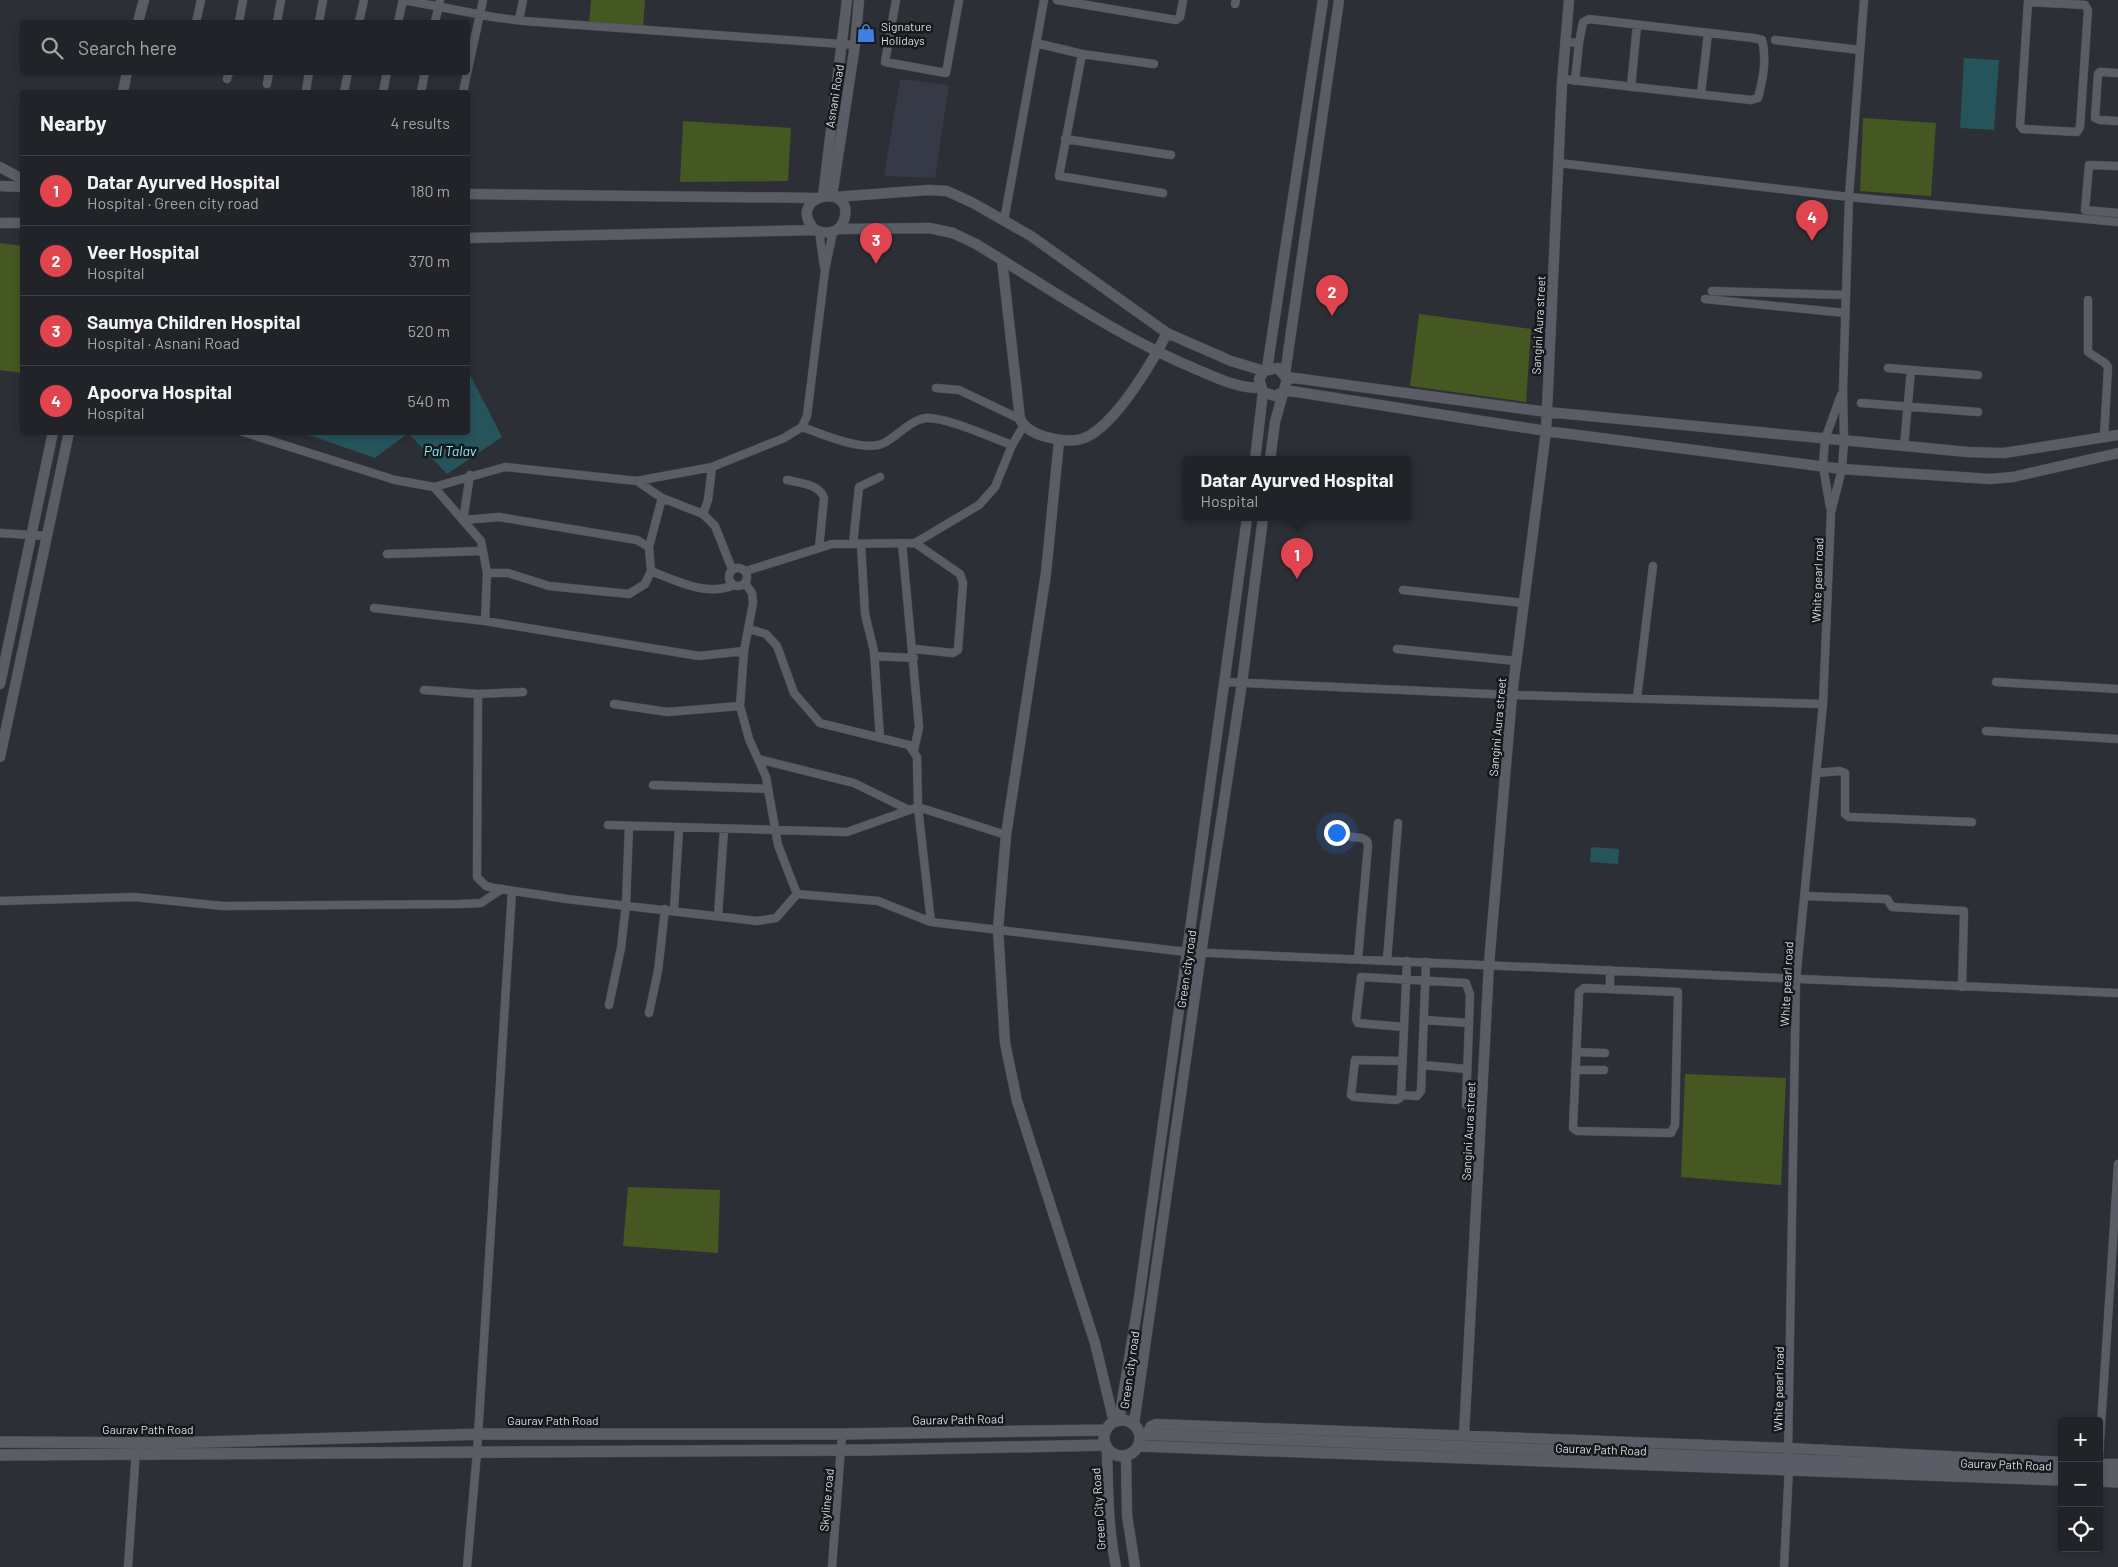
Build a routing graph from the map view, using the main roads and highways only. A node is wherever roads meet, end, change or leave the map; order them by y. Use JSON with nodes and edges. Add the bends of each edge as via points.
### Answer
{"nodes":[{"id":1,"x":1113,"y":1424,"type":"junction"},
{"id":2,"x":1140,"y":1431,"type":"junction"},
{"id":3,"x":0,"y":1442,"type":"edge"},
{"id":4,"x":1139,"y":1446,"type":"junction"},
{"id":5,"x":1106,"y":1447,"type":"junction"},
{"id":6,"x":136,"y":1449,"type":"junction"},
{"id":7,"x":0,"y":1455,"type":"edge"},
{"id":8,"x":2058,"y":1470,"type":"edge"},
{"id":9,"x":2058,"y":1480,"type":"edge"}],
"edges":[{"from":1,"to":2,"type":"main road"},
{"from":1,"to":5,"type":"main road","via":[[1104,1437]]},
{"from":1,"to":6,"type":"main road","name":"Gaurav Path Road","via":[[842,1434],[477,1434]]},
{"from":2,"to":4,"type":"main road"},
{"from":2,"to":8,"type":"main road","name":"Gaurav Path Road","via":[[1464,1440]]},
{"from":3,"to":6,"type":"main road","name":"Gaurav Path Road"},
{"from":4,"to":5,"type":"main road","via":[[1126,1456],[1118,1456]]},
{"from":4,"to":9,"type":"main road","name":"Gaurav Path Road","via":[[1463,1457],[1789,1476]]},
{"from":5,"to":6,"type":"main road","name":"Gaurav Path Road","via":[[477,1452]]},
{"from":6,"to":7,"type":"main road","name":"Gaurav Path Road"}]}
